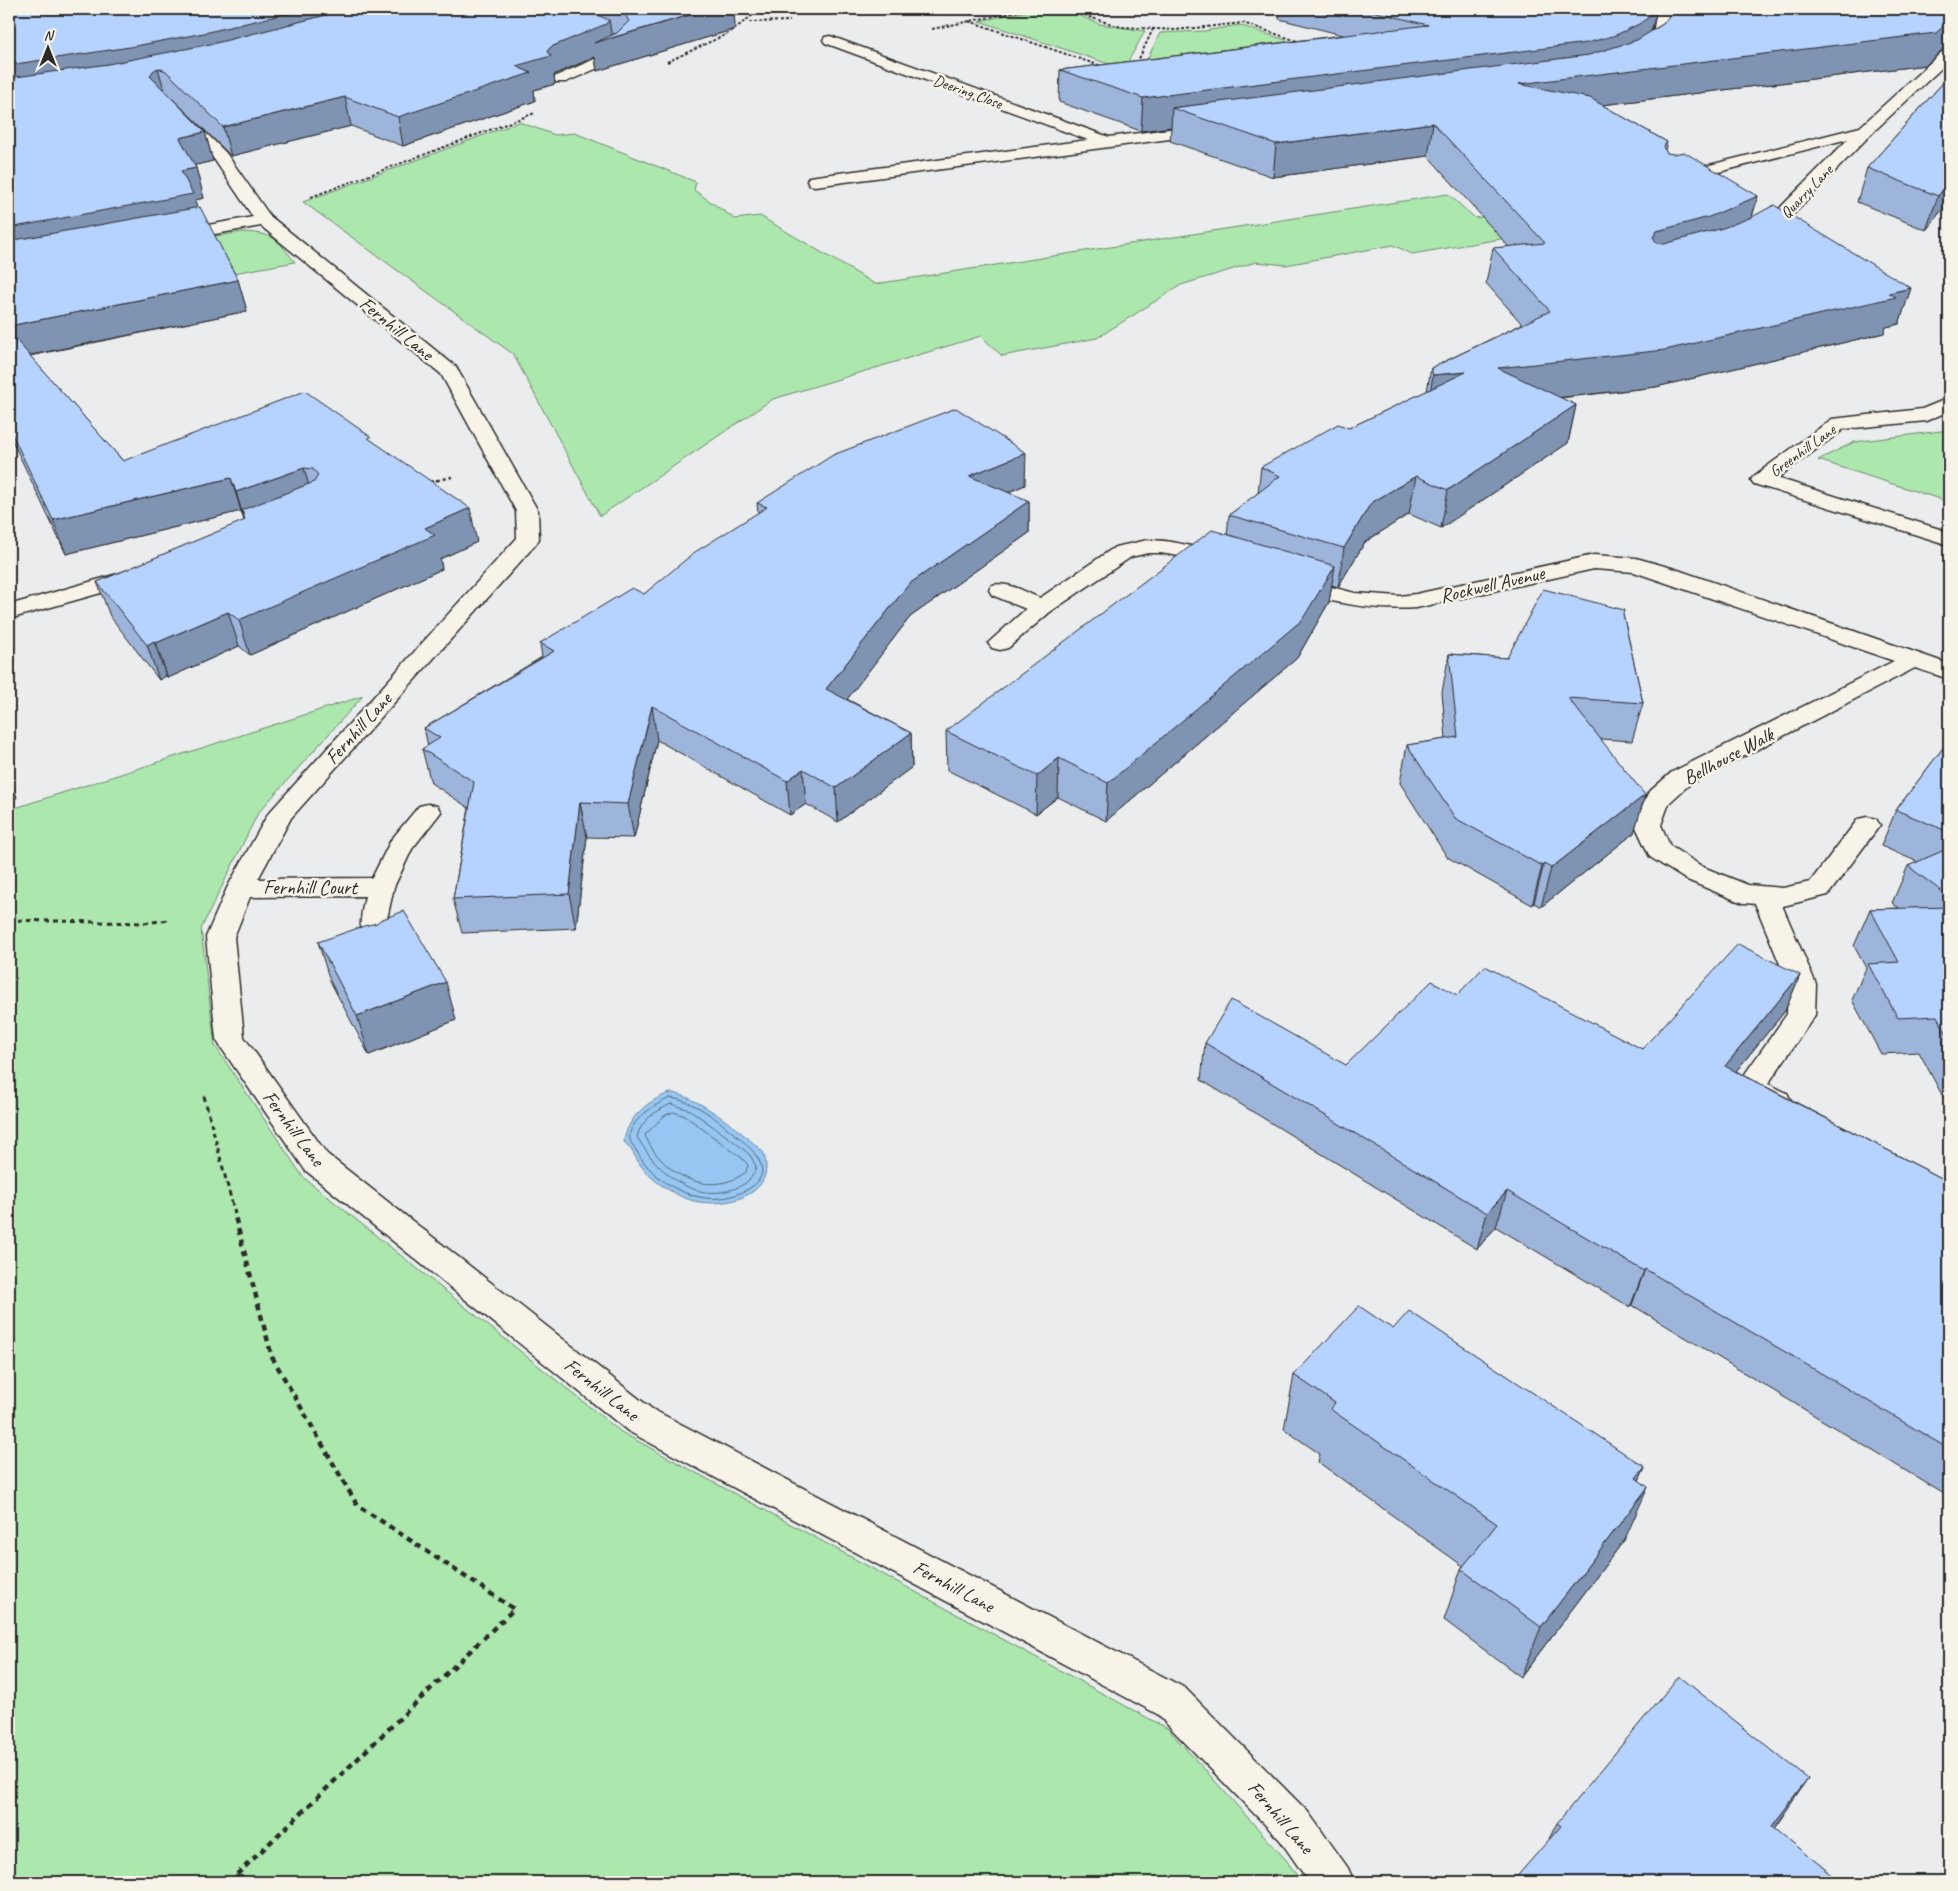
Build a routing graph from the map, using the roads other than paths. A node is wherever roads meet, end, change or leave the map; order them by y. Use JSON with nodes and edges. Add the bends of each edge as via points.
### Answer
{"nodes":[{"id":1,"x":1664,"y":9,"type":"edge"},
{"id":2,"x":612,"y":39,"type":"edge"},
{"id":3,"x":830,"y":40,"type":"dead end"},
{"id":4,"x":1947,"y":59,"type":"edge"},
{"id":5,"x":1630,"y":64,"type":"edge"},
{"id":6,"x":561,"y":79,"type":"dead end"},
{"id":7,"x":1891,"y":107,"type":"junction"},
{"id":8,"x":173,"y":109,"type":"edge"},
{"id":9,"x":1909,"y":111,"type":"dead end"},
{"id":10,"x":1226,"y":126,"type":"edge"},
{"id":11,"x":1866,"y":130,"type":"junction"},
{"id":12,"x":1106,"y":142,"type":"junction"},
{"id":13,"x":815,"y":181,"type":"dead end"},
{"id":14,"x":1665,"y":181,"type":"edge"},
{"id":15,"x":264,"y":220,"type":"junction"},
{"id":16,"x":163,"y":238,"type":"edge"},
{"id":17,"x":1739,"y":245,"type":"edge"},
{"id":18,"x":1949,"y":404,"type":"edge"},
{"id":19,"x":1949,"y":539,"type":"edge"},
{"id":20,"x":1244,"y":569,"type":"edge"},
{"id":21,"x":155,"y":570,"type":"edge"},
{"id":22,"x":1280,"y":580,"type":"edge"},
{"id":23,"x":1000,"y":590,"type":"dead end"},
{"id":24,"x":1042,"y":607,"type":"junction"},
{"id":25,"x":9,"y":612,"type":"edge"},
{"id":26,"x":1000,"y":644,"type":"dead end"},
{"id":27,"x":1915,"y":660,"type":"junction"},
{"id":28,"x":1949,"y":672,"type":"edge"},
{"id":29,"x":428,"y":812,"type":"dead end"},
{"id":30,"x":1867,"y":825,"type":"dead end"},
{"id":31,"x":381,"y":887,"type":"junction"},
{"id":32,"x":1765,"y":896,"type":"junction"},
{"id":33,"x":236,"y":898,"type":"junction"},
{"id":34,"x":378,"y":953,"type":"edge"},
{"id":35,"x":1802,"y":1114,"type":"edge"},
{"id":36,"x":1334,"y":1882,"type":"edge"}],
"edges":[{"from":1,"to":5,"type":"street","via":[[1663,30],[1658,42]]},
{"from":2,"to":6,"type":"street","via":[[623,45],[621,52]]},
{"from":3,"to":12,"type":"street","name":"Deering Close"},
{"from":4,"to":7,"type":"street","name":"Quarry Lane"},
{"from":7,"to":9,"type":"street"},
{"from":7,"to":11,"type":"street","name":"Quarry Lane"},
{"from":8,"to":15,"type":"street","name":"Fernhill Lane","via":[[220,156]]},
{"from":10,"to":12,"type":"street","name":"Deering Close"},
{"from":11,"to":14,"type":"street","name":"Quarry Lane"},
{"from":11,"to":17,"type":"street","name":"Quarry Lane","via":[[1778,220]]},
{"from":12,"to":13,"type":"street","name":"Deering Close","via":[[854,169]]},
{"from":15,"to":16,"type":"street"},
{"from":15,"to":33,"type":"street","name":"Fernhill Lane","via":[[449,370],[527,511],[528,539],[281,814]]},
{"from":18,"to":19,"type":"street","name":"Greenhill Lane","via":[[1926,415],[1839,423],[1761,480]]},
{"from":20,"to":24,"type":"street","via":[[1172,547],[1136,547],[1123,552]]},
{"from":21,"to":25,"type":"street"},
{"from":22,"to":27,"type":"street","name":"Rockwell Avenue","via":[[1367,603],[1393,603],[1416,601],[1594,562],[1636,565]]},
{"from":23,"to":24,"type":"street"},
{"from":24,"to":26,"type":"street"},
{"from":27,"to":28,"type":"street","name":"Rockwell Avenue"},
{"from":27,"to":32,"type":"street","name":"Bellhouse Walk","via":[[1681,778],[1658,800],[1648,824],[1659,851],[1694,873],[1744,894]]},
{"from":29,"to":31,"type":"street","name":"Fernhill Court","via":[[400,846]]},
{"from":30,"to":32,"type":"street","name":"Bellhouse Walk","via":[[1819,888],[1783,897]]},
{"from":31,"to":33,"type":"street","name":"Fernhill Court"},
{"from":31,"to":34,"type":"street","name":"Fernhill Court","via":[[373,920]]},
{"from":32,"to":35,"type":"street","via":[[1802,984],[1801,1015],[1750,1088]]},
{"from":33,"to":36,"type":"street","name":"Fernhill Lane","via":[[220,936],[230,1038],[316,1162],[640,1420],[1171,1701],[1294,1826]]}]}
